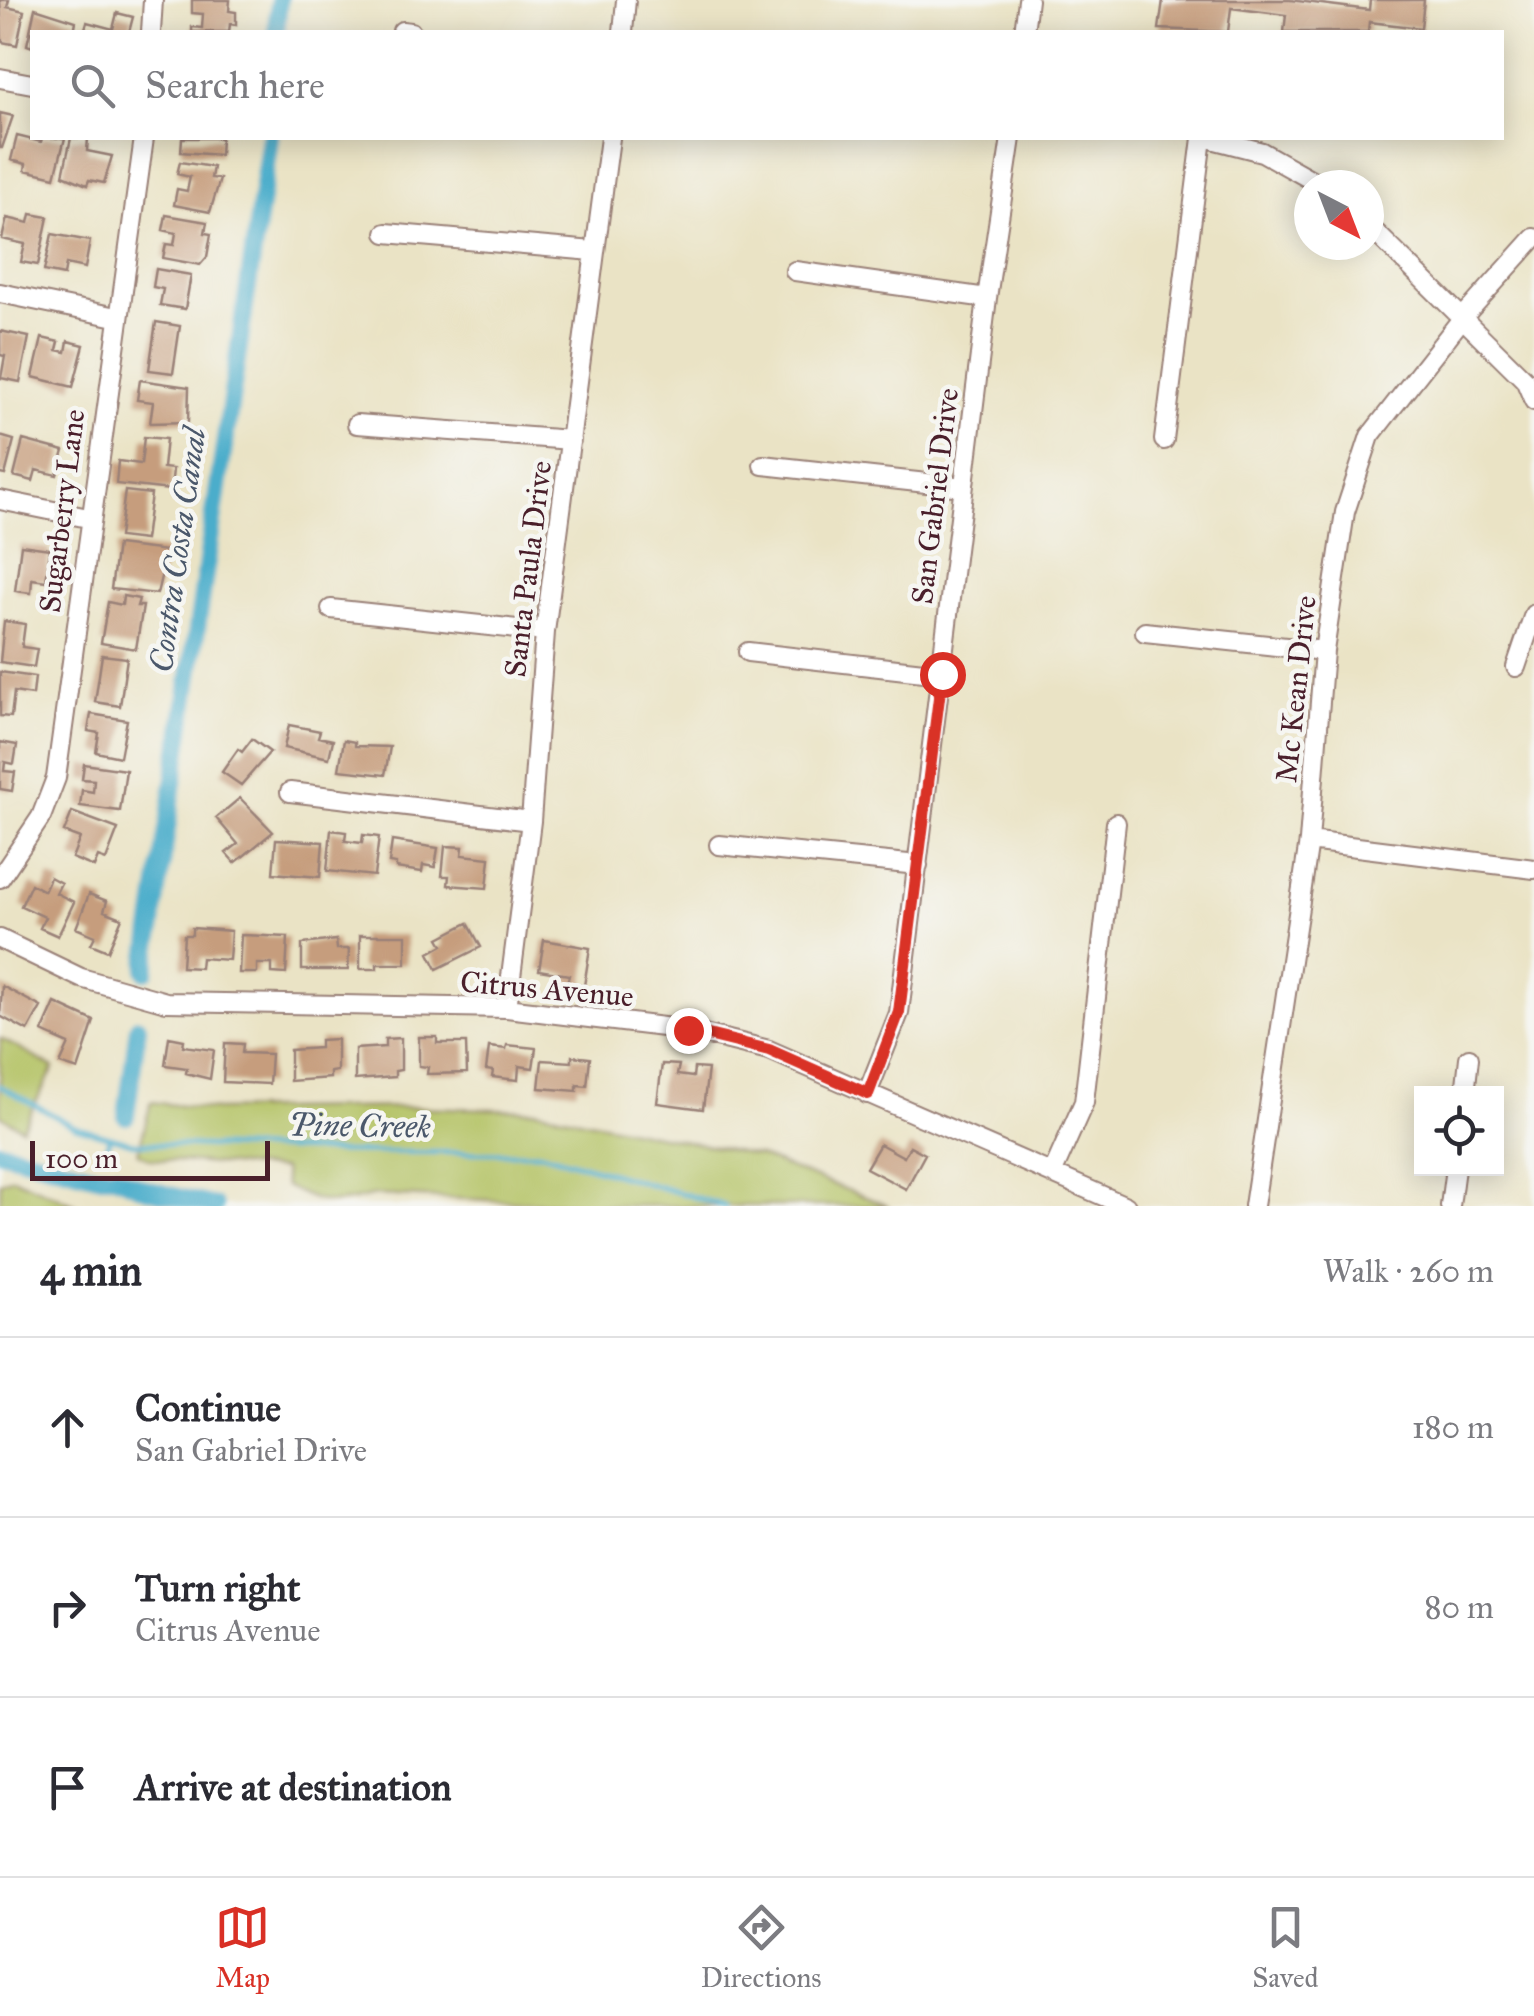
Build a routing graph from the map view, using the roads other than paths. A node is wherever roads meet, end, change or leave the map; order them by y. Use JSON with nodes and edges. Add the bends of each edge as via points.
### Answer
{"nodes":[{"id":1,"x":153,"y":0,"type":"edge"},
{"id":2,"x":626,"y":0,"type":"edge"},
{"id":3,"x":1028,"y":0,"type":"edge"},
{"id":4,"x":152,"y":30,"type":"edge"},
{"id":5,"x":623,"y":30,"type":"edge"},
{"id":6,"x":1024,"y":30,"type":"edge"},
{"id":7,"x":0,"y":78,"type":"edge"},
{"id":8,"x":30,"y":84,"type":"edge"},
{"id":9,"x":144,"y":140,"type":"edge"},
{"id":10,"x":610,"y":140,"type":"edge"},
{"id":11,"x":1011,"y":140,"type":"edge"},
{"id":12,"x":1205,"y":140,"type":"edge"},
{"id":13,"x":1213,"y":140,"type":"edge"},
{"id":14,"x":1294,"y":170,"type":"edge"},
{"id":15,"x":386,"y":233,"type":"dead end"},
{"id":16,"x":1534,"y":238,"type":"edge"},
{"id":17,"x":1384,"y":240,"type":"edge"},
{"id":18,"x":593,"y":252,"type":"junction"},
{"id":19,"x":794,"y":271,"type":"dead end"},
{"id":20,"x":0,"y":293,"type":"edge"},
{"id":21,"x":987,"y":298,"type":"junction"},
{"id":22,"x":1464,"y":316,"type":"junction"},
{"id":23,"x":116,"y":317,"type":"junction"},
{"id":24,"x":1534,"y":402,"type":"edge"},
{"id":25,"x":358,"y":424,"type":"dead end"},
{"id":26,"x":571,"y":440,"type":"junction"},
{"id":27,"x":1164,"y":440,"type":"dead end"},
{"id":28,"x":763,"y":465,"type":"dead end"},
{"id":29,"x":963,"y":487,"type":"junction"},
{"id":30,"x":0,"y":500,"type":"edge"},
{"id":31,"x":88,"y":518,"type":"junction"},
{"id":32,"x":331,"y":609,"type":"dead end"},
{"id":33,"x":1534,"y":614,"type":"edge"},
{"id":34,"x":545,"y":632,"type":"junction"},
{"id":35,"x":1144,"y":632,"type":"dead end"},
{"id":36,"x":1324,"y":651,"type":"junction"},
{"id":37,"x":748,"y":652,"type":"dead end"},
{"id":38,"x":1516,"y":668,"type":"dead end"},
{"id":39,"x":942,"y":674,"type":"junction"},
{"id":40,"x":290,"y":792,"type":"dead end"},
{"id":41,"x":532,"y":821,"type":"junction"},
{"id":42,"x":1116,"y":823,"type":"dead end"},
{"id":43,"x":1309,"y":841,"type":"junction"},
{"id":44,"x":720,"y":845,"type":"dead end"},
{"id":45,"x":918,"y":865,"type":"junction"},
{"id":46,"x":1534,"y":869,"type":"edge"},
{"id":47,"x":0,"y":878,"type":"edge"},
{"id":48,"x":0,"y":939,"type":"edge"},
{"id":49,"x":506,"y":1008,"type":"junction"},
{"id":50,"x":1469,"y":1058,"type":"dead end"},
{"id":51,"x":1466,"y":1086,"type":"edge"},
{"id":52,"x":868,"y":1094,"type":"junction"},
{"id":53,"x":1052,"y":1174,"type":"junction"},
{"id":54,"x":1454,"y":1176,"type":"edge"},
{"id":55,"x":1126,"y":1206,"type":"edge"},
{"id":56,"x":1254,"y":1206,"type":"edge"},
{"id":57,"x":1450,"y":1206,"type":"edge"}],
"edges":[{"from":1,"to":4,"type":"street"},
{"from":2,"to":5,"type":"street"},
{"from":3,"to":6,"type":"street"},
{"from":7,"to":8,"type":"street"},
{"from":9,"to":23,"type":"street","name":"Sugarberry Lane"},
{"from":10,"to":18,"type":"street","name":"Santa Paula Drive"},
{"from":11,"to":21,"type":"street","name":"San Gabriel Drive"},
{"from":12,"to":27,"type":"street"},
{"from":13,"to":14,"type":"street","via":[[1262,152]]},
{"from":15,"to":18,"type":"street"},
{"from":16,"to":22,"type":"street","name":"Mc Kean Drive"},
{"from":17,"to":22,"type":"street"},
{"from":18,"to":26,"type":"street","name":"Santa Paula Drive"},
{"from":19,"to":21,"type":"street"},
{"from":20,"to":23,"type":"street"},
{"from":21,"to":29,"type":"street","name":"San Gabriel Drive"},
{"from":22,"to":24,"type":"street","via":[[1525,380]]},
{"from":22,"to":36,"type":"street","name":"Mc Kean Drive","via":[[1370,436],[1345,512]]},
{"from":23,"to":31,"type":"street","name":"Sugarberry Lane"},
{"from":25,"to":26,"type":"street"},
{"from":26,"to":34,"type":"street","name":"Santa Paula Drive"},
{"from":28,"to":29,"type":"street"},
{"from":29,"to":39,"type":"street","name":"San Gabriel Drive"},
{"from":30,"to":31,"type":"street"},
{"from":31,"to":47,"type":"street","name":"Sugarberry Lane","via":[[56,778],[41,817]]},
{"from":32,"to":34,"type":"street"},
{"from":33,"to":38,"type":"street"},
{"from":34,"to":41,"type":"street","name":"Santa Paula Drive"},
{"from":35,"to":36,"type":"street"},
{"from":36,"to":43,"type":"street","name":"Mc Kean Drive"},
{"from":37,"to":39,"type":"street"},
{"from":39,"to":45,"type":"street","name":"San Gabriel Drive"},
{"from":40,"to":41,"type":"street"},
{"from":41,"to":49,"type":"street","name":"Santa Paula Drive"},
{"from":42,"to":53,"type":"street","via":[[1084,1102]]},
{"from":43,"to":46,"type":"street"},
{"from":43,"to":56,"type":"street","name":"Mc Kean Drive"},
{"from":44,"to":45,"type":"street"},
{"from":45,"to":52,"type":"street","name":"San Gabriel Drive","via":[[899,1012]]},
{"from":48,"to":49,"type":"street","name":"Citrus Avenue","via":[[81,978],[166,1002]]},
{"from":49,"to":52,"type":"street","name":"Citrus Avenue","via":[[688,1030],[769,1050]]},
{"from":50,"to":51,"type":"street"},
{"from":52,"to":53,"type":"street","name":"Citrus Avenue"},
{"from":53,"to":55,"type":"street","name":"Citrus Avenue"},
{"from":54,"to":57,"type":"street"}]}
